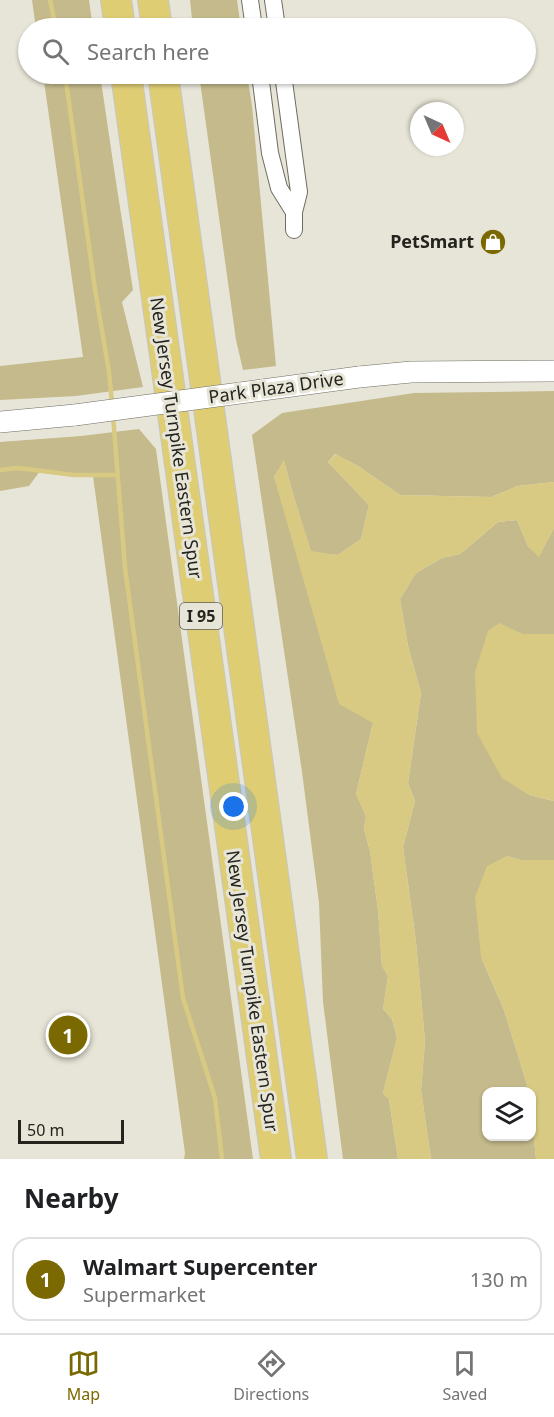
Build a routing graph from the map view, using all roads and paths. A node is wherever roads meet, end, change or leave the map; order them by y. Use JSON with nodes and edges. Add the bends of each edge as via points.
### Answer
{"nodes":[{"id":1,"x":116,"y":0,"type":"edge"},
{"id":2,"x":153,"y":0,"type":"edge"},
{"id":3,"x":250,"y":0,"type":"edge"},
{"id":4,"x":273,"y":0,"type":"edge"},
{"id":5,"x":119,"y":18,"type":"edge"},
{"id":6,"x":156,"y":18,"type":"edge"},
{"id":7,"x":253,"y":18,"type":"edge"},
{"id":8,"x":276,"y":18,"type":"edge"},
{"id":9,"x":127,"y":84,"type":"edge"},
{"id":10,"x":165,"y":84,"type":"edge"},
{"id":11,"x":261,"y":84,"type":"edge"},
{"id":12,"x":284,"y":84,"type":"edge"},
{"id":13,"x":294,"y":212,"type":"junction"},
{"id":14,"x":294,"y":230,"type":"dead end"},
{"id":15,"x":554,"y":371,"type":"edge"},
{"id":16,"x":0,"y":422,"type":"edge"},
{"id":17,"x":276,"y":1159,"type":"edge"},
{"id":18,"x":312,"y":1159,"type":"edge"}],
"edges":[{"from":1,"to":5,"type":"highway"},
{"from":2,"to":6,"type":"highway"},
{"from":3,"to":7,"type":"street"},
{"from":4,"to":8,"type":"street"},
{"from":9,"to":17,"type":"highway","name":"New Jersey Turnpike Eastern Spur","number":"I 95"},
{"from":10,"to":18,"type":"highway","name":"New Jersey Turnpike Eastern Spur","number":"I 95"},
{"from":11,"to":13,"type":"street","via":[[270,153],[279,188]]},
{"from":12,"to":13,"type":"street","via":[[299,192]]},
{"from":13,"to":14,"type":"street"},
{"from":15,"to":16,"type":"street","name":"Park Plaza Drive","bridge":true,"via":[[359,376]]}]}
